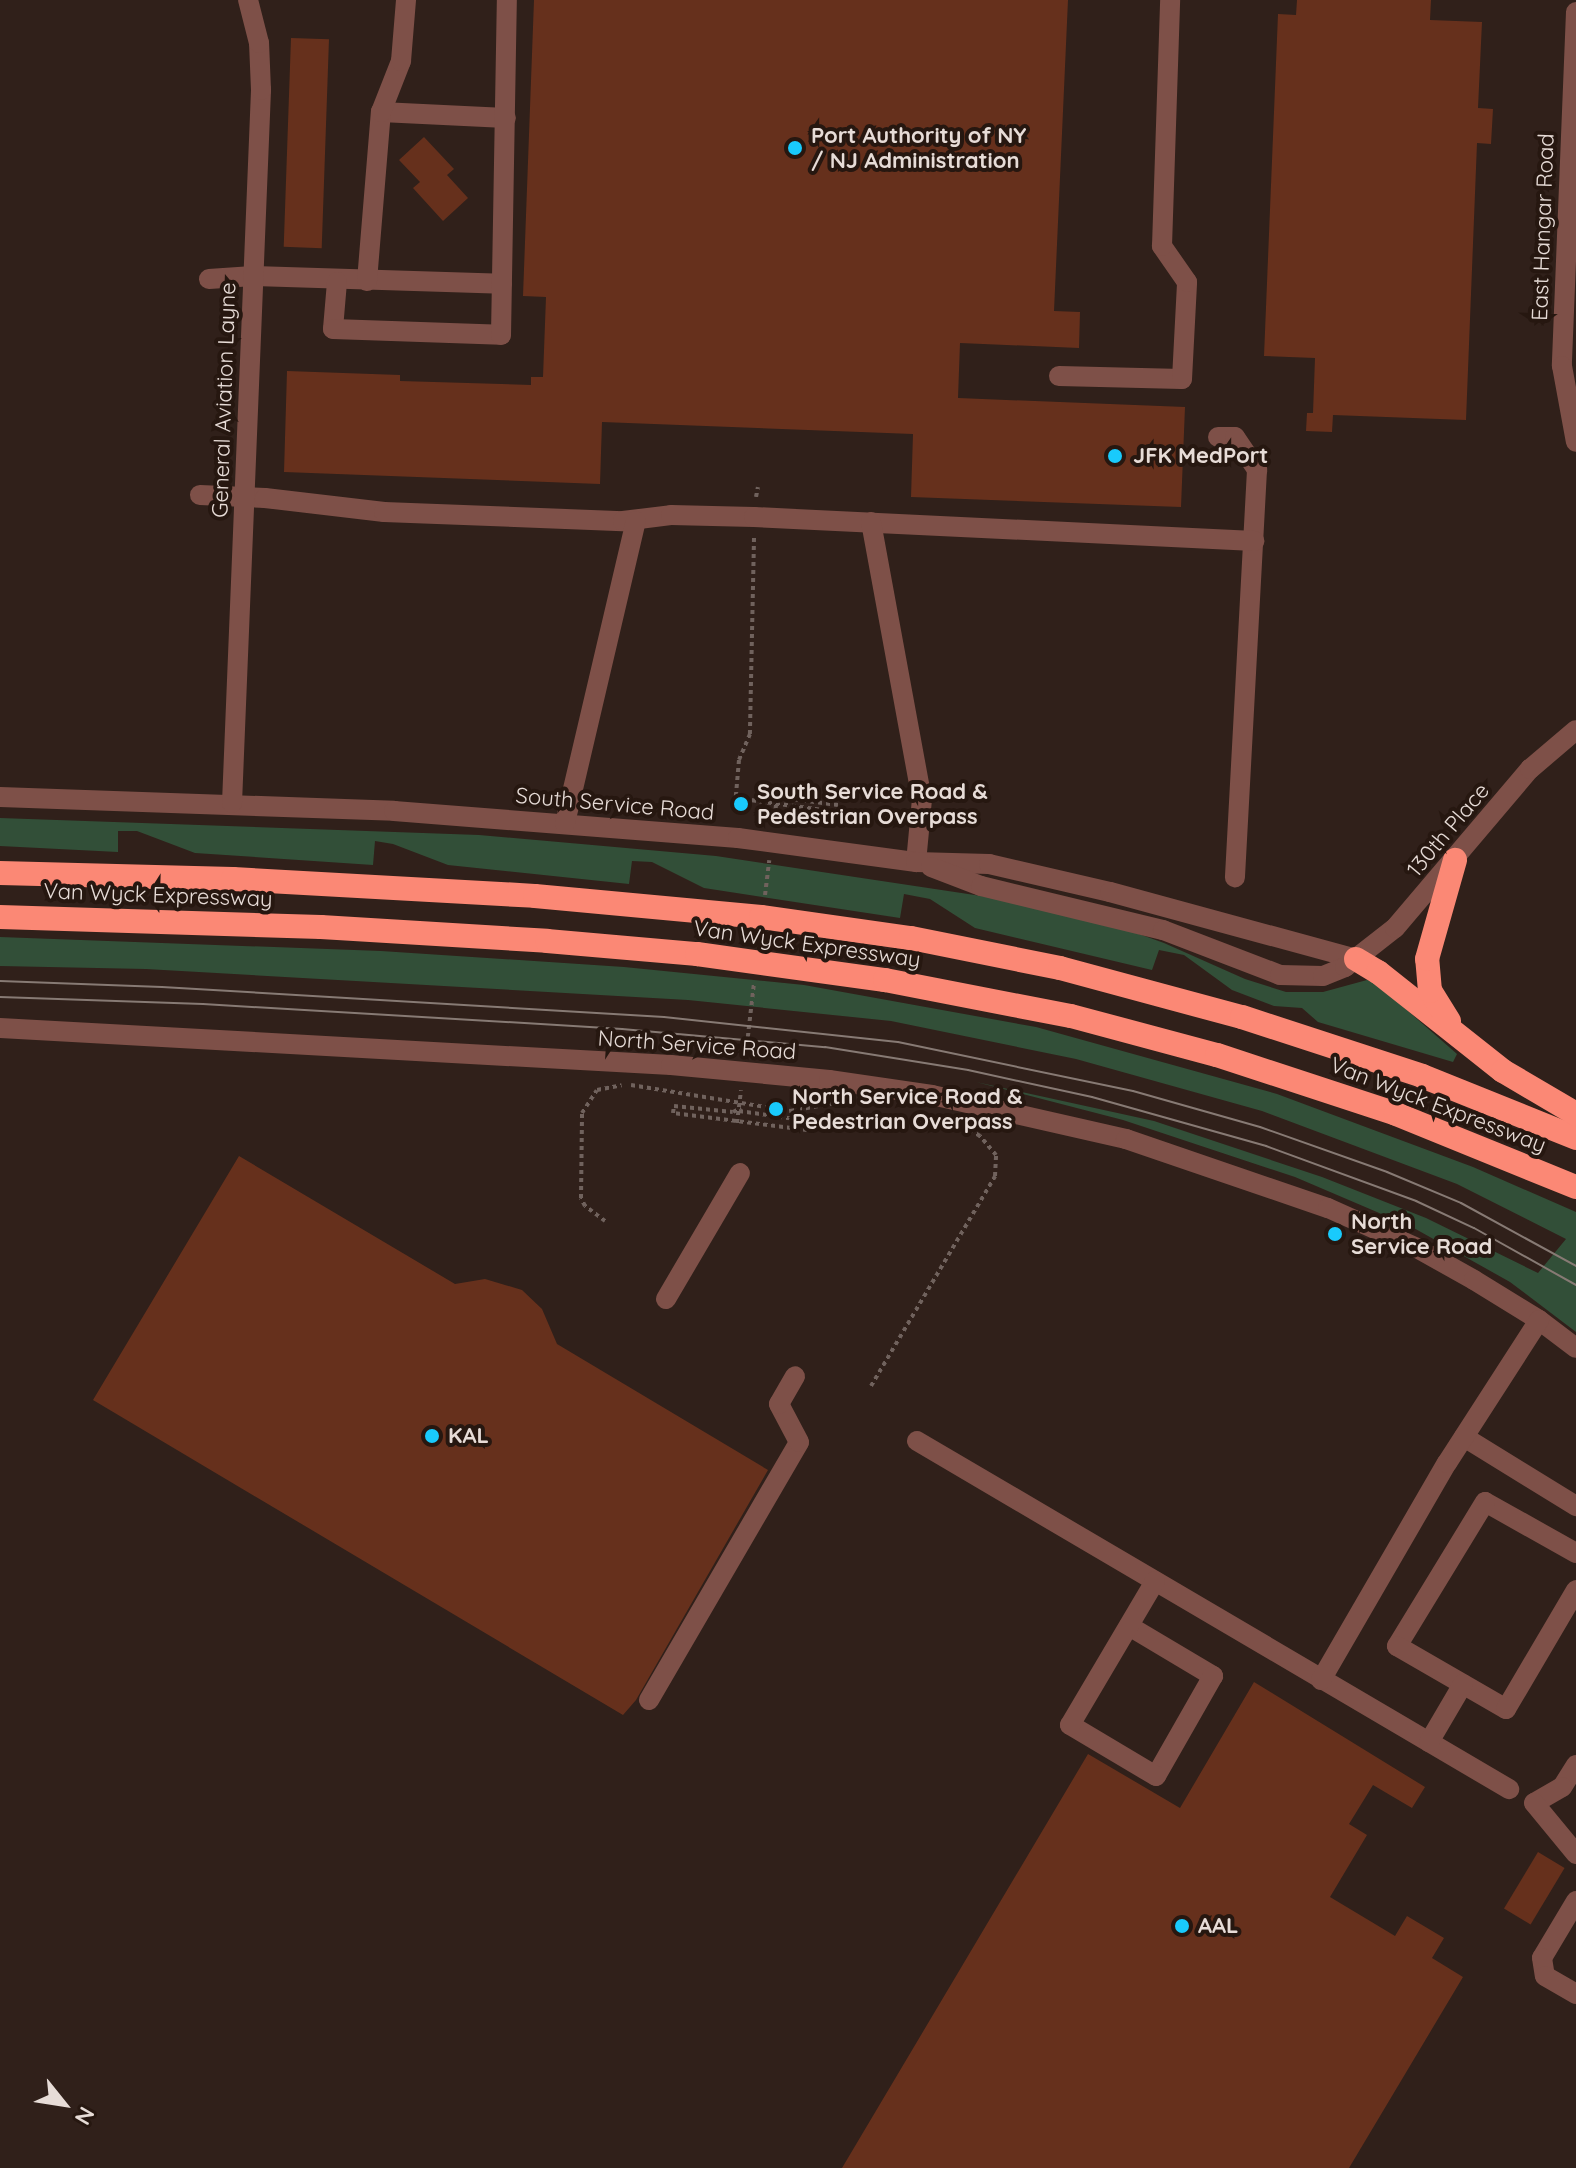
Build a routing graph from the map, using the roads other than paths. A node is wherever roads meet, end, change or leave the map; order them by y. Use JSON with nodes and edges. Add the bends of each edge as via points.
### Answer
{"nodes":[{"id":1,"x":248,"y":0,"type":"edge"},
{"id":2,"x":406,"y":0,"type":"edge"},
{"id":3,"x":507,"y":0,"type":"edge"},
{"id":4,"x":1170,"y":0,"type":"edge"},
{"id":5,"x":1576,"y":12,"type":"edge"},
{"id":6,"x":381,"y":112,"type":"junction"},
{"id":7,"x":506,"y":118,"type":"junction"},
{"id":8,"x":1576,"y":146,"type":"edge"},
{"id":9,"x":1569,"y":173,"type":"junction"},
{"id":10,"x":253,"y":276,"type":"junction"},
{"id":11,"x":209,"y":279,"type":"dead end"},
{"id":12,"x":367,"y":281,"type":"junction"},
{"id":13,"x":337,"y":282,"type":"junction"},
{"id":14,"x":502,"y":284,"type":"junction"},
{"id":15,"x":1059,"y":376,"type":"dead end"},
{"id":16,"x":1218,"y":437,"type":"dead end"},
{"id":17,"x":1576,"y":442,"type":"edge"},
{"id":18,"x":200,"y":495,"type":"dead end"},
{"id":19,"x":245,"y":496,"type":"junction"},
{"id":20,"x":636,"y":521,"type":"junction"},
{"id":21,"x":871,"y":522,"type":"junction"},
{"id":22,"x":1254,"y":541,"type":"junction"},
{"id":23,"x":1576,"y":730,"type":"edge"},
{"id":24,"x":0,"y":797,"type":"edge"},
{"id":25,"x":232,"y":803,"type":"junction"},
{"id":26,"x":565,"y":823,"type":"junction"},
{"id":27,"x":1455,"y":860,"type":"junction"},
{"id":28,"x":916,"y":862,"type":"junction"},
{"id":29,"x":0,"y":873,"type":"edge"},
{"id":30,"x":1235,"y":877,"type":"dead end"},
{"id":31,"x":0,"y":917,"type":"edge"},
{"id":32,"x":1356,"y":959,"type":"junction"},
{"id":33,"x":0,"y":1028,"type":"edge"},
{"id":34,"x":1459,"y":1036,"type":"junction"},
{"id":35,"x":1576,"y":1114,"type":"edge"},
{"id":36,"x":1576,"y":1138,"type":"edge"},
{"id":37,"x":740,"y":1173,"type":"dead end"},
{"id":38,"x":1576,"y":1187,"type":"edge"},
{"id":39,"x":666,"y":1299,"type":"dead end"},
{"id":40,"x":1539,"y":1320,"type":"junction"},
{"id":41,"x":1576,"y":1348,"type":"edge"},
{"id":42,"x":795,"y":1376,"type":"dead end"},
{"id":43,"x":1464,"y":1437,"type":"junction"},
{"id":44,"x":917,"y":1441,"type":"dead end"},
{"id":45,"x":1576,"y":1506,"type":"edge"},
{"id":46,"x":1576,"y":1553,"type":"edge"},
{"id":47,"x":1155,"y":1581,"type":"junction"},
{"id":48,"x":1576,"y":1590,"type":"edge"},
{"id":49,"x":1129,"y":1626,"type":"junction"},
{"id":50,"x":1321,"y":1680,"type":"junction"},
{"id":51,"x":1463,"y":1684,"type":"junction"},
{"id":52,"x":649,"y":1700,"type":"dead end"},
{"id":53,"x":1429,"y":1742,"type":"junction"},
{"id":54,"x":1576,"y":1765,"type":"edge"},
{"id":55,"x":1509,"y":1789,"type":"dead end"},
{"id":56,"x":1576,"y":1854,"type":"edge"},
{"id":57,"x":1576,"y":1901,"type":"edge"},
{"id":58,"x":1576,"y":1994,"type":"edge"}],
"edges":[{"from":1,"to":10,"type":"street","name":"General Aviation Layne","via":[[261,67]]},
{"from":2,"to":6,"type":"street","via":[[401,61]]},
{"from":3,"to":7,"type":"street"},
{"from":4,"to":15,"type":"street","via":[[1162,246],[1187,282],[1182,379]]},
{"from":5,"to":9,"type":"street","name":"East Hangar Road"},
{"from":6,"to":7,"type":"street"},
{"from":6,"to":12,"type":"street"},
{"from":7,"to":14,"type":"street"},
{"from":8,"to":9,"type":"street"},
{"from":9,"to":17,"type":"street","name":"East Hangar Road","via":[[1562,378]]},
{"from":10,"to":11,"type":"street"},
{"from":10,"to":13,"type":"street"},
{"from":10,"to":19,"type":"street","name":"General Aviation Layne"},
{"from":12,"to":13,"type":"street"},
{"from":12,"to":14,"type":"street"},
{"from":13,"to":14,"type":"street","via":[[333,329],[501,335]]},
{"from":16,"to":22,"type":"street","via":[[1235,437],[1257,470]]},
{"from":18,"to":19,"type":"street"},
{"from":19,"to":20,"type":"street","via":[[384,512]]},
{"from":19,"to":25,"type":"street","name":"General Aviation Layne"},
{"from":20,"to":21,"type":"street","via":[[671,515]]},
{"from":20,"to":26,"type":"street"},
{"from":21,"to":22,"type":"street"},
{"from":21,"to":28,"type":"street","via":[[922,799]]},
{"from":22,"to":30,"type":"street"},
{"from":23,"to":27,"type":"street","name":"130th Place","via":[[1530,769]]},
{"from":24,"to":25,"type":"street","name":"South Service Road"},
{"from":25,"to":26,"type":"street","name":"South Service Road"},
{"from":26,"to":28,"type":"street","name":"South Service Road","via":[[738,838]]},
{"from":27,"to":32,"type":"street","name":"130th Place","via":[[1395,928]]},
{"from":27,"to":34,"type":"highway","via":[[1431,933],[1427,970],[1430,991]]},
{"from":28,"to":32,"type":"street","name":"South Service Road","via":[[989,864],[1024,871]]},
{"from":28,"to":32,"type":"street","name":"130th Place","via":[[981,886],[1150,925],[1280,975],[1323,976]]},
{"from":29,"to":36,"type":"highway","name":"Van Wyck Expressway","via":[[248,879],[519,895],[761,917],[911,938],[1084,974],[1278,1027],[1422,1076]]},
{"from":31,"to":38,"type":"highway","name":"Van Wyck Expressway","via":[[321,927],[547,941],[697,954],[897,982],[1071,1016],[1254,1066],[1420,1123]]},
{"from":32,"to":34,"type":"highway"},
{"from":33,"to":40,"type":"street","name":"North Service Road","via":[[671,1065],[932,1095],[1126,1139],[1292,1194],[1417,1248]]},
{"from":34,"to":35,"type":"highway","via":[[1519,1083]]},
{"from":37,"to":39,"type":"street"},
{"from":40,"to":41,"type":"street","name":"North Service Road"},
{"from":40,"to":43,"type":"street"},
{"from":42,"to":52,"type":"street","via":[[779,1404],[799,1442]]},
{"from":43,"to":45,"type":"street"},
{"from":43,"to":50,"type":"street"},
{"from":44,"to":47,"type":"street"},
{"from":46,"to":51,"type":"street","via":[[1485,1502],[1397,1646]]},
{"from":47,"to":49,"type":"street"},
{"from":47,"to":50,"type":"street"},
{"from":48,"to":51,"type":"street","via":[[1506,1709]]},
{"from":49,"to":49,"type":"street","via":[[1070,1725],[1156,1776],[1213,1676]]},
{"from":50,"to":53,"type":"street"},
{"from":51,"to":53,"type":"street"},
{"from":53,"to":55,"type":"street"},
{"from":54,"to":56,"type":"street","via":[[1562,1787],[1534,1803]]},
{"from":57,"to":58,"type":"street","via":[[1542,1958],[1545,1976]]}]}
